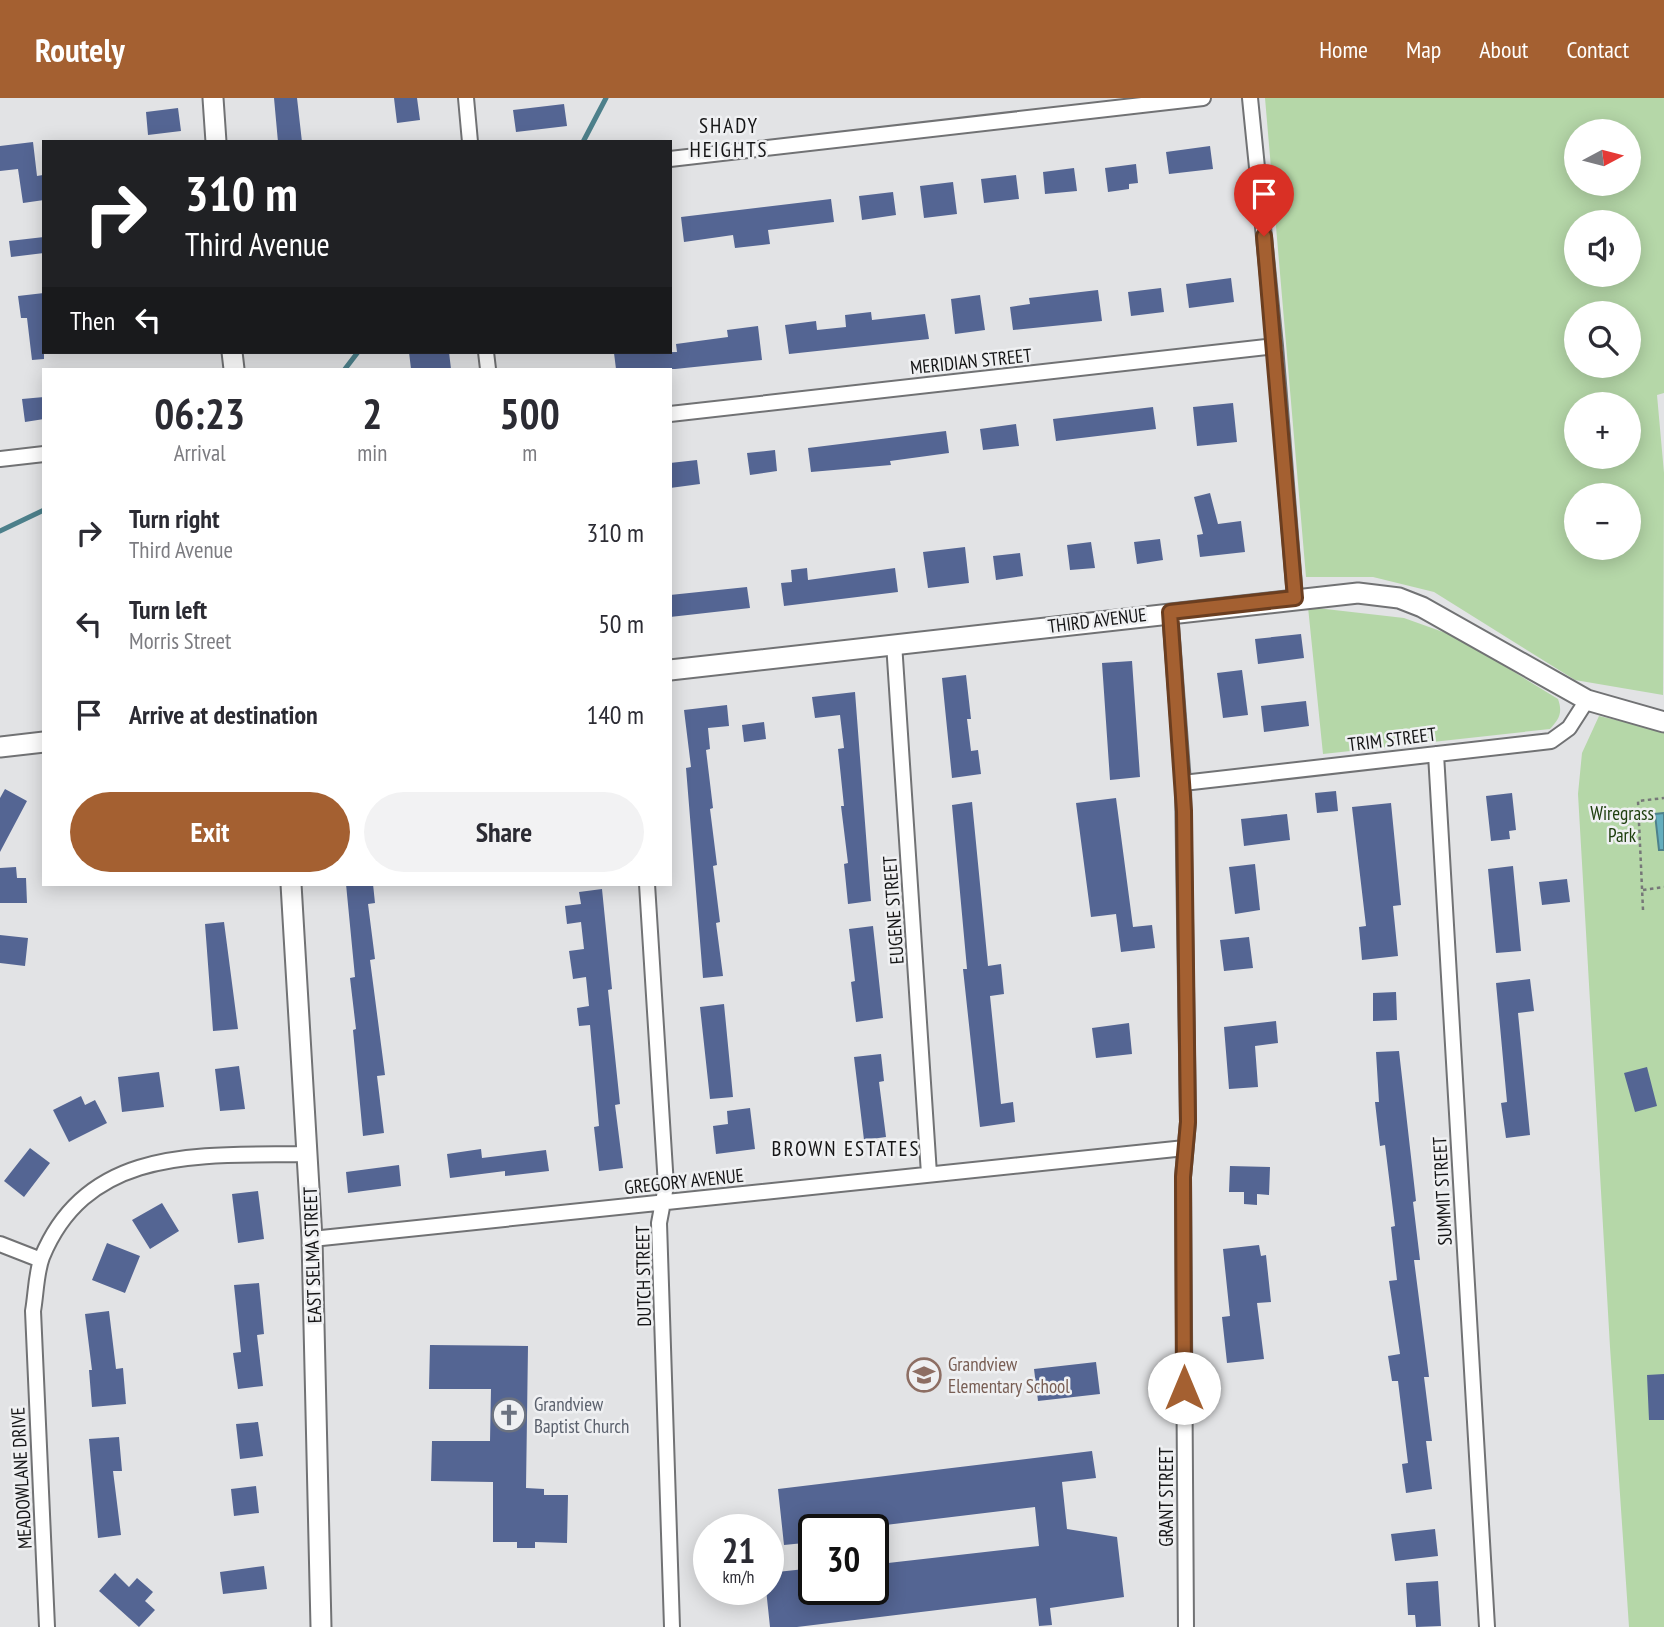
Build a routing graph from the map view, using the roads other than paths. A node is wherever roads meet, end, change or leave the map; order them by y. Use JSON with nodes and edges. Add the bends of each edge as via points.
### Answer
{"nodes":[{"id":1,"x":213,"y":98,"type":"edge"},
{"id":2,"x":466,"y":98,"type":"edge"},
{"id":3,"x":1203,"y":98,"type":"edge"},
{"id":4,"x":1250,"y":98,"type":"edge"},
{"id":5,"x":216,"y":140,"type":"edge"},
{"id":6,"x":470,"y":140,"type":"edge"},
{"id":7,"x":672,"y":159,"type":"edge"},
{"id":8,"x":1275,"y":345,"type":"junction"},
{"id":9,"x":672,"y":414,"type":"edge"},
{"id":10,"x":42,"y":454,"type":"edge"},
{"id":11,"x":0,"y":459,"type":"edge"},
{"id":12,"x":1295,"y":598,"type":"junction"},
{"id":13,"x":1170,"y":612,"type":"junction"},
{"id":14,"x":894,"y":643,"type":"junction"},
{"id":15,"x":672,"y":670,"type":"edge"},
{"id":16,"x":1587,"y":700,"type":"junction"},
{"id":17,"x":1664,"y":722,"type":"edge"},
{"id":18,"x":42,"y":742,"type":"edge"},
{"id":19,"x":0,"y":747,"type":"edge"},
{"id":20,"x":1436,"y":754,"type":"junction"},
{"id":21,"x":1183,"y":783,"type":"junction"},
{"id":22,"x":291,"y":886,"type":"edge"},
{"id":23,"x":647,"y":886,"type":"edge"},
{"id":24,"x":1185,"y":1148,"type":"junction"},
{"id":25,"x":308,"y":1154,"type":"junction"},
{"id":26,"x":929,"y":1174,"type":"junction"},
{"id":27,"x":663,"y":1203,"type":"junction"},
{"id":28,"x":312,"y":1239,"type":"junction"},
{"id":29,"x":0,"y":1244,"type":"edge"},
{"id":30,"x":41,"y":1259,"type":"junction"},
{"id":31,"x":47,"y":1627,"type":"edge"},
{"id":32,"x":321,"y":1627,"type":"edge"},
{"id":33,"x":672,"y":1627,"type":"edge"},
{"id":34,"x":1186,"y":1627,"type":"edge"},
{"id":35,"x":1487,"y":1627,"type":"edge"}],
"edges":[{"from":1,"to":5,"type":"street"},
{"from":2,"to":6,"type":"street"},
{"from":3,"to":7,"type":"street"},
{"from":4,"to":8,"type":"street"},
{"from":8,"to":9,"type":"street","name":"MERIDIAN STREET"},
{"from":8,"to":12,"type":"street"},
{"from":10,"to":11,"type":"street"},
{"from":12,"to":13,"type":"street","name":"THIRD AVENUE"},
{"from":12,"to":16,"type":"street","name":"THIRD AVENUE","via":[[1358,593],[1399,598],[1448,619]]},
{"from":13,"to":14,"type":"street","name":"THIRD AVENUE"},
{"from":13,"to":21,"type":"street","name":"GRANT STREET"},
{"from":14,"to":15,"type":"street","name":"THIRD AVENUE"},
{"from":14,"to":26,"type":"street","name":"EUGENE STREET"},
{"from":16,"to":17,"type":"street","name":"THIRD AVENUE"},
{"from":16,"to":20,"type":"street","name":"TRIM STREET","via":[[1569,728],[1551,741]]},
{"from":18,"to":19,"type":"street"},
{"from":20,"to":21,"type":"street","name":"TRIM STREET"},
{"from":20,"to":35,"type":"street","name":"SUMMIT STREET"},
{"from":21,"to":24,"type":"street","name":"GRANT STREET"},
{"from":22,"to":25,"type":"street","name":"EAST SELMA STREET"},
{"from":23,"to":27,"type":"street","name":"DUTCH STREET","via":[[666,1186]]},
{"from":24,"to":26,"type":"street","name":"GREGORY AVENUE"},
{"from":24,"to":34,"type":"street","name":"GRANT STREET"},
{"from":25,"to":28,"type":"street","name":"EAST SELMA STREET"},
{"from":25,"to":30,"type":"street","name":"MEADOWLANE DRIVE","via":[[188,1157],[130,1169],[88,1194],[59,1225]]},
{"from":26,"to":27,"type":"street","name":"GREGORY AVENUE"},
{"from":27,"to":28,"type":"street","name":"GREGORY AVENUE"},
{"from":27,"to":33,"type":"street","name":"DUTCH STREET","via":[[659,1223]]},
{"from":28,"to":32,"type":"street","name":"EAST SELMA STREET"},
{"from":29,"to":30,"type":"street"},
{"from":30,"to":31,"type":"street","name":"MEADOWLANE DRIVE","via":[[33,1311]]}]}
